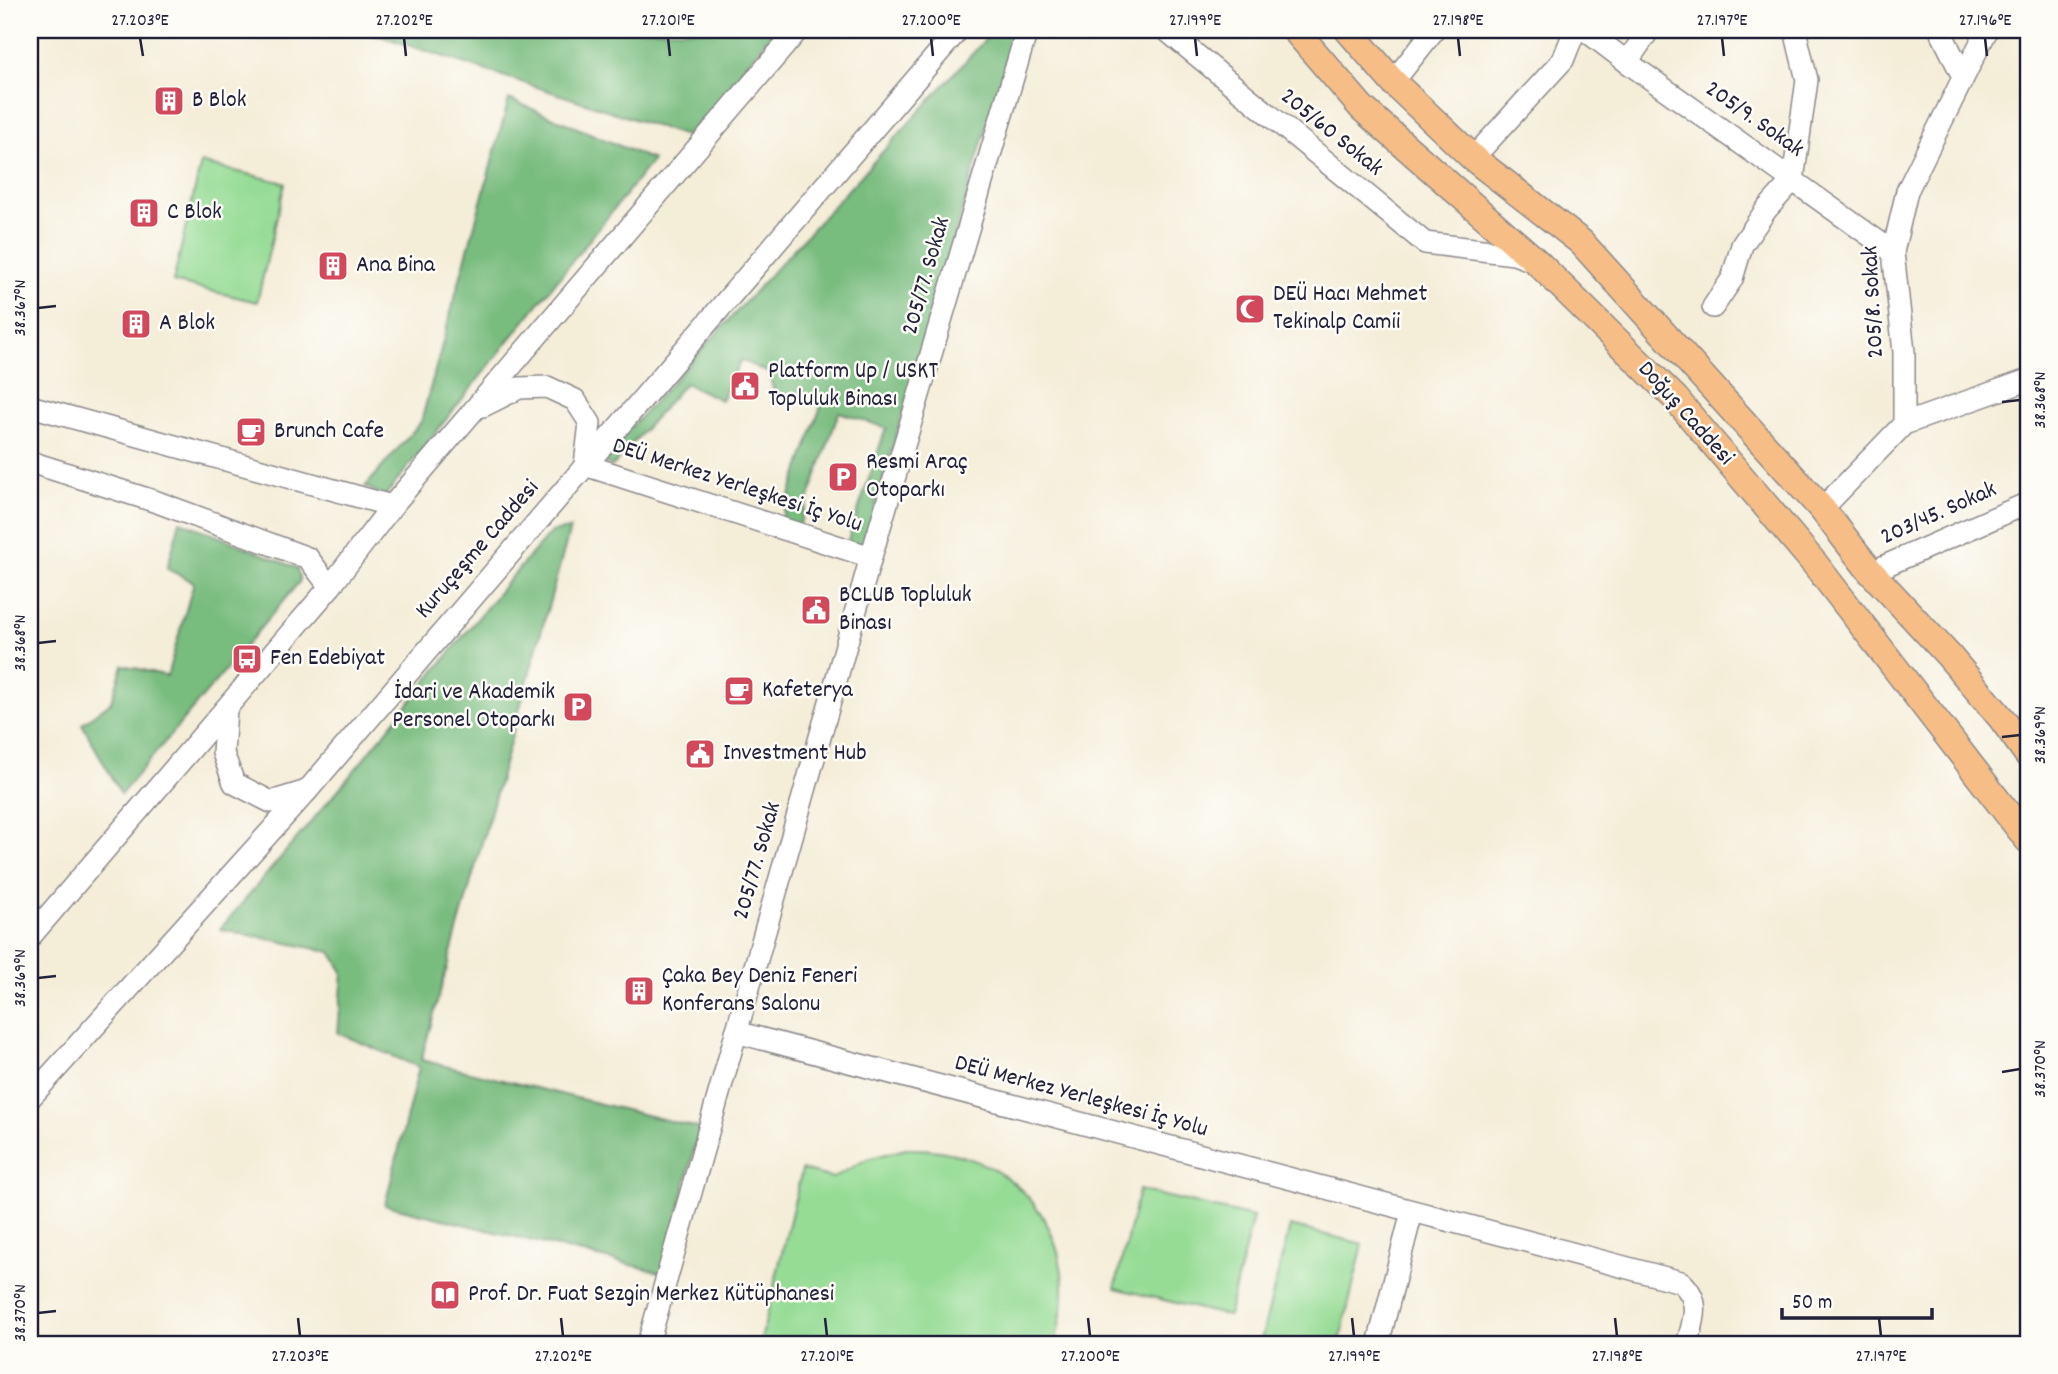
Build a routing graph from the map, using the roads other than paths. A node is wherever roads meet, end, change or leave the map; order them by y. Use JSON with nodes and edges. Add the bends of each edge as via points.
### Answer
{"nodes":[{"id":1,"x":797,"y":30,"type":"edge"},
{"id":2,"x":958,"y":30,"type":"edge"},
{"id":3,"x":1027,"y":30,"type":"edge"},
{"id":4,"x":1166,"y":30,"type":"edge"},
{"id":5,"x":1295,"y":30,"type":"edge"},
{"id":6,"x":1348,"y":30,"type":"edge"},
{"id":7,"x":1434,"y":30,"type":"edge"},
{"id":8,"x":1575,"y":30,"type":"edge"},
{"id":9,"x":1585,"y":30,"type":"edge"},
{"id":10,"x":1648,"y":30,"type":"edge"},
{"id":11,"x":1795,"y":30,"type":"edge"},
{"id":12,"x":1940,"y":30,"type":"edge"},
{"id":13,"x":1987,"y":30,"type":"edge"},
{"id":14,"x":1627,"y":62,"type":"junction"},
{"id":15,"x":1963,"y":77,"type":"junction"},
{"id":16,"x":1393,"y":82,"type":"junction"},
{"id":17,"x":1473,"y":158,"type":"junction"},
{"id":18,"x":1793,"y":180,"type":"junction"},
{"id":19,"x":1474,"y":204,"type":"junction"},
{"id":20,"x":1475,"y":248,"type":"junction"},
{"id":21,"x":1893,"y":252,"type":"junction"},
{"id":22,"x":1538,"y":263,"type":"junction"},
{"id":23,"x":1713,"y":307,"type":"dead end"},
{"id":24,"x":2028,"y":380,"type":"edge"},
{"id":25,"x":30,"y":406,"type":"edge"},
{"id":26,"x":474,"y":411,"type":"junction"},
{"id":27,"x":1904,"y":424,"type":"junction"},
{"id":28,"x":30,"y":462,"type":"edge"},
{"id":29,"x":586,"y":465,"type":"junction"},
{"id":30,"x":2028,"y":503,"type":"edge"},
{"id":31,"x":392,"y":506,"type":"junction"},
{"id":32,"x":1822,"y":509,"type":"junction"},
{"id":33,"x":872,"y":557,"type":"junction"},
{"id":34,"x":1871,"y":572,"type":"junction"},
{"id":35,"x":331,"y":587,"type":"junction"},
{"id":36,"x":226,"y":709,"type":"junction"},
{"id":37,"x":2028,"y":755,"type":"edge"},
{"id":38,"x":307,"y":791,"type":"junction"},
{"id":39,"x":2028,"y":840,"type":"edge"},
{"id":40,"x":30,"y":906,"type":"edge"},
{"id":41,"x":51,"y":913,"type":"junction"},
{"id":42,"x":30,"y":937,"type":"edge"},
{"id":43,"x":736,"y":1032,"type":"junction"},
{"id":44,"x":30,"y":1098,"type":"edge"},
{"id":45,"x":1412,"y":1212,"type":"junction"},
{"id":46,"x":648,"y":1344,"type":"edge"},
{"id":47,"x":1378,"y":1344,"type":"edge"},
{"id":48,"x":1687,"y":1344,"type":"edge"}],
"edges":[{"from":1,"to":26,"type":"street"},
{"from":2,"to":29,"type":"street","name":"Kuruçeşme Caddesi"},
{"from":3,"to":33,"type":"street","name":"205/77. Sokak"},
{"from":4,"to":20,"type":"street","name":"205/60 Sokak","via":[[1424,243]]},
{"from":5,"to":19,"type":"main road","name":"Doğuş Caddesi","via":[[1362,108]]},
{"from":6,"to":16,"type":"main road","name":"Doğuş Caddesi"},
{"from":7,"to":16,"type":"street"},
{"from":8,"to":17,"type":"street","via":[[1563,60]]},
{"from":9,"to":14,"type":"street","name":"205/9. Sokak"},
{"from":10,"to":14,"type":"street"},
{"from":11,"to":18,"type":"street","via":[[1807,80]]},
{"from":12,"to":15,"type":"street"},
{"from":13,"to":15,"type":"street","name":"205/8. Sokak"},
{"from":14,"to":18,"type":"street","name":"205/9. Sokak"},
{"from":15,"to":21,"type":"street","name":"205/8. Sokak","via":[[1906,191]]},
{"from":16,"to":17,"type":"main road","name":"Doğuş Caddesi"},
{"from":17,"to":32,"type":"main road","name":"Doğuş Caddesi","via":[[1581,242]]},
{"from":18,"to":21,"type":"street","name":"205/9. Sokak"},
{"from":18,"to":23,"type":"street","via":[[1742,245],[1732,279]]},
{"from":19,"to":20,"type":"street","via":[[1483,218],[1484,231]]},
{"from":19,"to":22,"type":"main road","name":"Doğuş Caddesi"},
{"from":20,"to":22,"type":"street","name":"205/60 Sokak"},
{"from":21,"to":27,"type":"street","name":"205/8. Sokak","via":[[1904,352]]},
{"from":22,"to":39,"type":"main road","name":"Doğuş Caddesi","via":[[1675,398],[1727,458],[1815,564]]},
{"from":24,"to":27,"type":"street"},
{"from":25,"to":31,"type":"street"},
{"from":26,"to":29,"type":"street","via":[[519,388],[547,387],[575,400],[590,424]]},
{"from":26,"to":31,"type":"street"},
{"from":27,"to":32,"type":"street"},
{"from":28,"to":35,"type":"street","via":[[157,502],[308,558]]},
{"from":29,"to":33,"type":"street","name":"DEÜ Merkez Yerleşkesi İç Yolu"},
{"from":29,"to":38,"type":"street","name":"Kuruçeşme Caddesi"},
{"from":30,"to":34,"type":"street","name":"203/45. Sokak"},
{"from":31,"to":35,"type":"street"},
{"from":32,"to":34,"type":"main road","name":"Doğuş Caddesi"},
{"from":33,"to":43,"type":"street","name":"205/77. Sokak"},
{"from":34,"to":37,"type":"main road","name":"Doğuş Caddesi","via":[[1950,656]]},
{"from":35,"to":36,"type":"street"},
{"from":36,"to":38,"type":"street","via":[[223,753],[234,783],[271,802]]},
{"from":36,"to":41,"type":"street"},
{"from":38,"to":44,"type":"street","name":"Kuruçeşme Caddesi"},
{"from":40,"to":41,"type":"street"},
{"from":41,"to":42,"type":"street"},
{"from":43,"to":45,"type":"street","name":"DEÜ Merkez Yerleşkesi İç Yolu"},
{"from":43,"to":46,"type":"street","name":"205/77. Sokak"},
{"from":45,"to":47,"type":"street"},
{"from":45,"to":48,"type":"street","name":"DEÜ Merkez Yerleşkesi İç Yolu","via":[[1681,1282],[1694,1301]]}]}
